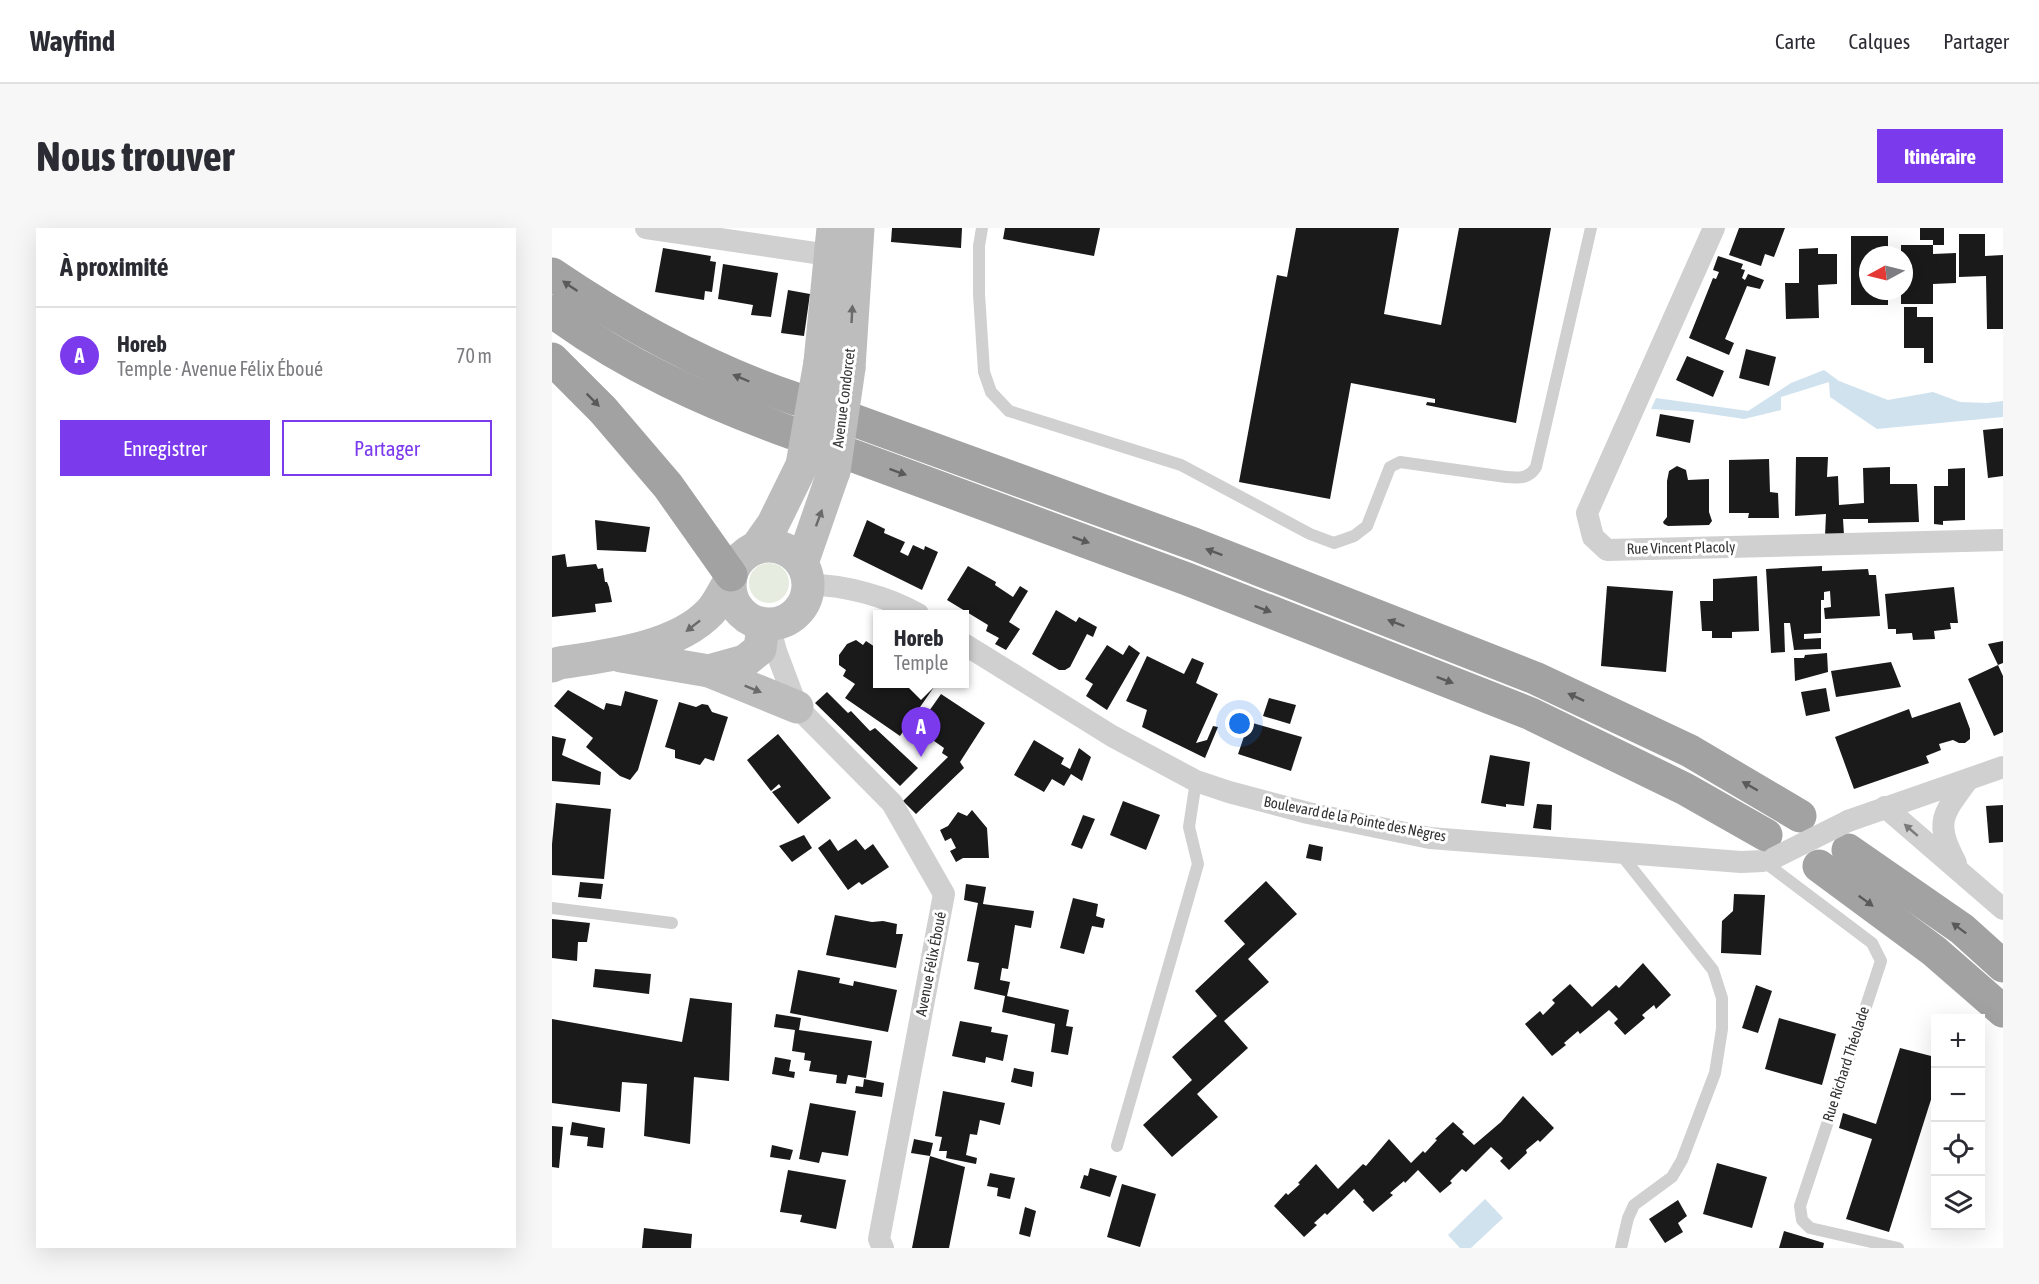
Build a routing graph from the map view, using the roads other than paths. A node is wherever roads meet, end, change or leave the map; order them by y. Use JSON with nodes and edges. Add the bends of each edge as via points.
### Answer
{"nodes":[{"id":1,"x":646,"y":228,"type":"edge"},
{"id":2,"x":982,"y":228,"type":"edge"},
{"id":3,"x":1591,"y":228,"type":"edge"},
{"id":4,"x":1714,"y":228,"type":"edge"},
{"id":5,"x":844,"y":243,"type":"edge"},
{"id":6,"x":552,"y":274,"type":"edge"},
{"id":7,"x":552,"y":311,"type":"edge"},
{"id":8,"x":552,"y":359,"type":"edge"},
{"id":9,"x":834,"y":365,"type":"junction"},
{"id":10,"x":796,"y":399,"type":"dead end"},
{"id":11,"x":848,"y":418,"type":"dead end"},
{"id":12,"x":792,"y":433,"type":"dead end"},
{"id":13,"x":839,"y":462,"type":"junction"},
{"id":14,"x":2003,"y":540,"type":"edge"},
{"id":15,"x":756,"y":548,"type":"junction"},
{"id":16,"x":806,"y":574,"type":"junction"},
{"id":17,"x":730,"y":578,"type":"junction"},
{"id":18,"x":911,"y":610,"type":"edge"},
{"id":19,"x":766,"y":625,"type":"junction"},
{"id":20,"x":969,"y":647,"type":"edge"},
{"id":21,"x":616,"y":655,"type":"junction"},
{"id":22,"x":552,"y":666,"type":"edge"},
{"id":23,"x":709,"y":671,"type":"junction"},
{"id":24,"x":797,"y":707,"type":"junction"},
{"id":25,"x":2003,"y":767,"type":"edge"},
{"id":26,"x":1967,"y":781,"type":"junction"},
{"id":27,"x":1196,"y":782,"type":"junction"},
{"id":28,"x":1885,"y":807,"type":"junction"},
{"id":29,"x":1800,"y":816,"type":"dead end"},
{"id":30,"x":1848,"y":835,"type":"junction"},
{"id":31,"x":1619,"y":851,"type":"junction"},
{"id":32,"x":1768,"y":852,"type":"junction"},
{"id":33,"x":1819,"y":866,"type":"dead end"},
{"id":34,"x":1961,"y":873,"type":"junction"},
{"id":35,"x":552,"y":908,"type":"edge"},
{"id":36,"x":2003,"y":909,"type":"edge"},
{"id":37,"x":672,"y":924,"type":"dead end"},
{"id":38,"x":2003,"y":966,"type":"edge"},
{"id":39,"x":2003,"y":1011,"type":"edge"},
{"id":40,"x":1117,"y":1146,"type":"dead end"},
{"id":41,"x":883,"y":1248,"type":"edge"},
{"id":42,"x":1621,"y":1248,"type":"edge"},
{"id":43,"x":1898,"y":1248,"type":"edge"}],
"edges":[{"from":1,"to":5,"type":"street"},
{"from":2,"to":3,"type":"lane","via":[[979,294],[984,372],[991,393],[1010,411],[1181,465],[1334,543],[1367,526],[1390,467],[1400,462],[1523,479],[1533,473]]},
{"from":4,"to":14,"type":"street","name":"Rue Vincent Placoly","via":[[1587,513],[1593,537],[1607,550]]},
{"from":5,"to":9,"type":"main road","name":"Avenue Condorcet"},
{"from":10,"to":6,"type":"highway","one_way":true,"via":[[703,362],[596,304]]},
{"from":7,"to":12,"type":"highway","via":[[583,334],[678,387]]},
{"from":8,"to":17,"type":"highway","one_way":true,"via":[[603,410],[668,486]]},
{"from":9,"to":13,"type":"main road","name":"Avenue Condorcet","bridge":true},
{"from":9,"to":15,"type":"main road","name":"Avenue Condorcet","bridge":true,"via":[[802,465]]},
{"from":29,"to":11,"type":"highway","one_way":true,"via":[[1690,751],[1535,678],[1205,548]]},
{"from":16,"to":13,"type":"main road","name":"Avenue Condorcet","one_way":true},
{"from":13,"to":32,"type":"highway","one_way":true,"via":[[1187,579],[1531,714],[1685,789]]},
{"from":15,"to":16,"type":"main road","via":[[782,547],[793,554]]},
{"from":15,"to":17,"type":"main road","via":[[738,561]]},
{"from":16,"to":18,"type":"street","via":[[826,585]]},
{"from":16,"to":19,"type":"main road","via":[[807,598],[800,610],[790,619]]},
{"from":17,"to":19,"type":"main road","via":[[735,605],[743,615]]},
{"from":17,"to":21,"type":"main road","one_way":true,"via":[[710,612],[682,634]]},
{"from":19,"to":23,"type":"main road","via":[[760,649],[745,661]]},
{"from":19,"to":24,"type":"street","name":"Avenue Félix Éboué"},
{"from":20,"to":27,"type":"street","name":"Boulevard de la Pointe des Nègres","via":[[1112,736]]},
{"from":21,"to":22,"type":"main road"},
{"from":21,"to":23,"type":"main road"},
{"from":23,"to":24,"type":"main road","one_way":true},
{"from":24,"to":41,"type":"street","name":"Avenue Félix Éboué","via":[[892,803],[944,894],[879,1239]]},
{"from":25,"to":26,"type":"street","name":"Boulevard de la Pointe des Nègres"},
{"from":26,"to":28,"type":"street","name":"Boulevard de la Pointe des Nègres"},
{"from":26,"to":34,"type":"street","via":[[1943,821],[1944,841]]},
{"from":27,"to":31,"type":"street","name":"Boulevard de la Pointe des Nègres","via":[[1308,813],[1430,838]]},
{"from":27,"to":40,"type":"lane","via":[[1190,827],[1198,864]]},
{"from":28,"to":30,"type":"street","name":"Boulevard de la Pointe des Nègres"},
{"from":34,"to":28,"type":"street","one_way":true},
{"from":30,"to":32,"type":"street","name":"Boulevard de la Pointe des Nègres","bridge":true},
{"from":38,"to":30,"type":"highway","one_way":true},
{"from":31,"to":32,"type":"street","name":"Boulevard de la Pointe des Nègres","via":[[1741,862]]},
{"from":31,"to":42,"type":"lane","via":[[1713,970],[1722,998],[1715,1073],[1682,1160],[1672,1178],[1634,1205]]},
{"from":32,"to":43,"type":"lane","name":"Rue Richard Théolade","via":[[1872,943],[1881,961],[1800,1206],[1802,1220],[1810,1228]]},
{"from":33,"to":39,"type":"highway","one_way":true,"via":[[1934,951]]},
{"from":34,"to":36,"type":"street"},
{"from":35,"to":37,"type":"lane"}]}
